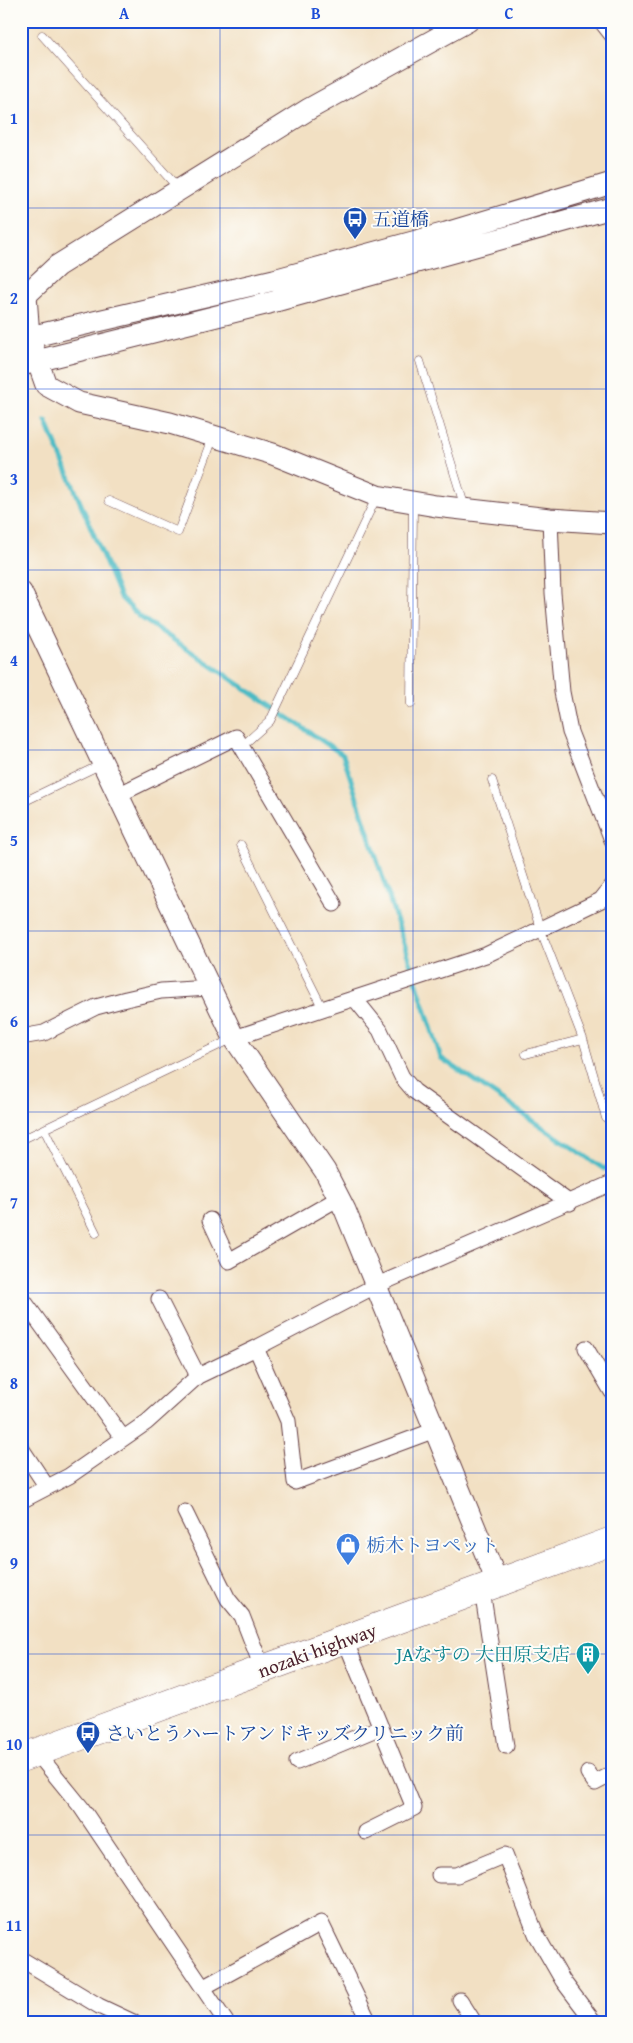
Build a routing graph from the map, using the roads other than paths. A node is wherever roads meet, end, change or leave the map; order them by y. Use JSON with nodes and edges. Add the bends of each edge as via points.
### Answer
{"nodes":[{"id":1,"x":601,"y":21,"type":"edge"},
{"id":2,"x":459,"y":24,"type":"edge"},
{"id":3,"x":42,"y":35,"type":"dead end"},
{"id":4,"x":612,"y":35,"type":"edge"},
{"id":5,"x":612,"y":183,"type":"edge"},
{"id":6,"x":180,"y":190,"type":"junction"},
{"id":7,"x":612,"y":208,"type":"edge"},
{"id":8,"x":25,"y":338,"type":"edge"},
{"id":9,"x":420,"y":361,"type":"dead end"},
{"id":10,"x":29,"y":363,"type":"edge"},
{"id":11,"x":214,"y":436,"type":"junction"},
{"id":12,"x":377,"y":496,"type":"junction"},
{"id":13,"x":109,"y":501,"type":"dead end"},
{"id":14,"x":413,"y":502,"type":"junction"},
{"id":15,"x":466,"y":510,"type":"junction"},
{"id":16,"x":550,"y":519,"type":"junction"},
{"id":17,"x":612,"y":523,"type":"edge"},
{"id":18,"x":21,"y":592,"type":"edge"},
{"id":19,"x":411,"y":704,"type":"dead end"},
{"id":20,"x":241,"y":747,"type":"junction"},
{"id":21,"x":103,"y":763,"type":"junction"},
{"id":22,"x":492,"y":780,"type":"dead end"},
{"id":23,"x":118,"y":795,"type":"junction"},
{"id":24,"x":21,"y":803,"type":"edge"},
{"id":25,"x":612,"y":840,"type":"edge"},
{"id":26,"x":241,"y":845,"type":"dead end"},
{"id":27,"x":612,"y":886,"type":"edge"},
{"id":28,"x":334,"y":904,"type":"dead end"},
{"id":29,"x":541,"y":930,"type":"junction"},
{"id":30,"x":210,"y":988,"type":"junction"},
{"id":31,"x":355,"y":999,"type":"junction"},
{"id":32,"x":323,"y":1010,"type":"junction"},
{"id":33,"x":21,"y":1037,"type":"edge"},
{"id":34,"x":234,"y":1038,"type":"junction"},
{"id":35,"x":583,"y":1039,"type":"junction"},
{"id":36,"x":526,"y":1054,"type":"dead end"},
{"id":37,"x":606,"y":1118,"type":"dead end"},
{"id":38,"x":44,"y":1129,"type":"junction"},
{"id":39,"x":21,"y":1140,"type":"edge"},
{"id":40,"x":612,"y":1183,"type":"edge"},
{"id":41,"x":339,"y":1198,"type":"junction"},
{"id":42,"x":570,"y":1203,"type":"junction"},
{"id":43,"x":210,"y":1220,"type":"dead end"},
{"id":44,"x":96,"y":1233,"type":"dead end"},
{"id":45,"x":375,"y":1286,"type":"junction"},
{"id":46,"x":21,"y":1297,"type":"edge"},
{"id":47,"x":159,"y":1300,"type":"dead end"},
{"id":48,"x":256,"y":1348,"type":"junction"},
{"id":49,"x":586,"y":1348,"type":"dead end"},
{"id":50,"x":198,"y":1376,"type":"junction"},
{"id":51,"x":612,"y":1392,"type":"edge"},
{"id":52,"x":435,"y":1430,"type":"junction"},
{"id":53,"x":123,"y":1438,"type":"junction"},
{"id":54,"x":21,"y":1448,"type":"edge"},
{"id":55,"x":48,"y":1487,"type":"junction"},
{"id":56,"x":21,"y":1501,"type":"edge"},
{"id":57,"x":185,"y":1512,"type":"dead end"},
{"id":58,"x":612,"y":1541,"type":"edge"},
{"id":59,"x":490,"y":1587,"type":"junction"},
{"id":60,"x":345,"y":1640,"type":"junction"},
{"id":61,"x":263,"y":1670,"type":"junction"},
{"id":62,"x":381,"y":1727,"type":"junction"},
{"id":63,"x":506,"y":1746,"type":"dead end"},
{"id":64,"x":29,"y":1756,"type":"edge"},
{"id":65,"x":297,"y":1762,"type":"dead end"},
{"id":66,"x":588,"y":1773,"type":"dead end"},
{"id":67,"x":612,"y":1774,"type":"edge"},
{"id":68,"x":366,"y":1832,"type":"dead end"},
{"id":69,"x":439,"y":1875,"type":"dead end"},
{"id":70,"x":21,"y":1958,"type":"edge"},
{"id":71,"x":204,"y":1987,"type":"junction"},
{"id":72,"x":460,"y":2000,"type":"dead end"},
{"id":73,"x":133,"y":2022,"type":"edge"},
{"id":74,"x":226,"y":2022,"type":"edge"},
{"id":75,"x":370,"y":2022,"type":"edge"},
{"id":76,"x":474,"y":2022,"type":"edge"},
{"id":77,"x":594,"y":2022,"type":"edge"}],
"edges":[{"from":1,"to":4,"type":"street"},
{"from":2,"to":6,"type":"street","via":[[309,109]]},
{"from":3,"to":6,"type":"lane"},
{"from":5,"to":8,"type":"street","via":[[274,280]]},
{"from":6,"to":8,"type":"street","via":[[57,266],[26,295]]},
{"from":7,"to":10,"type":"street","via":[[269,303]]},
{"from":8,"to":10,"type":"street"},
{"from":9,"to":15,"type":"lane"},
{"from":10,"to":11,"type":"street","via":[[46,385],[79,403]]},
{"from":11,"to":12,"type":"street","via":[[273,454]]},
{"from":11,"to":13,"type":"lane","via":[[178,532]]},
{"from":12,"to":14,"type":"street"},
{"from":12,"to":20,"type":"lane","via":[[270,720]]},
{"from":14,"to":15,"type":"street"},
{"from":14,"to":19,"type":"lane"},
{"from":15,"to":16,"type":"street"},
{"from":16,"to":17,"type":"street"},
{"from":16,"to":25,"type":"street","via":[[562,692],[570,732]]},
{"from":18,"to":21,"type":"street"},
{"from":20,"to":23,"type":"street","via":[[236,738]]},
{"from":20,"to":28,"type":"street"},
{"from":21,"to":23,"type":"street"},
{"from":21,"to":24,"type":"lane"},
{"from":22,"to":29,"type":"lane"},
{"from":23,"to":30,"type":"street"},
{"from":26,"to":32,"type":"lane"},
{"from":27,"to":29,"type":"street","via":[[601,900]]},
{"from":29,"to":31,"type":"street","via":[[486,955]]},
{"from":29,"to":35,"type":"lane"},
{"from":30,"to":33,"type":"street","via":[[161,991],[126,999],[96,1007],[44,1033]]},
{"from":30,"to":34,"type":"street"},
{"from":31,"to":32,"type":"street"},
{"from":31,"to":42,"type":"street","via":[[380,1030],[402,1076],[414,1091]]},
{"from":32,"to":34,"type":"street"},
{"from":34,"to":38,"type":"lane"},
{"from":34,"to":41,"type":"street","via":[[325,1171]]},
{"from":35,"to":36,"type":"lane"},
{"from":35,"to":37,"type":"lane"},
{"from":38,"to":39,"type":"lane"},
{"from":38,"to":44,"type":"lane"},
{"from":40,"to":42,"type":"street"},
{"from":41,"to":43,"type":"street","via":[[229,1261]]},
{"from":41,"to":45,"type":"street"},
{"from":42,"to":45,"type":"street"},
{"from":45,"to":48,"type":"street"},
{"from":45,"to":52,"type":"street"},
{"from":46,"to":53,"type":"street"},
{"from":47,"to":50,"type":"street"},
{"from":48,"to":50,"type":"street"},
{"from":48,"to":52,"type":"street","via":[[288,1421],[295,1482]]},
{"from":49,"to":51,"type":"street"},
{"from":50,"to":53,"type":"street","via":[[147,1422]]},
{"from":52,"to":59,"type":"street"},
{"from":53,"to":55,"type":"street"},
{"from":54,"to":55,"type":"street"},
{"from":55,"to":56,"type":"street"},
{"from":57,"to":61,"type":"street","via":[[228,1600],[242,1616]]},
{"from":58,"to":59,"type":"highway","name":"nozaki highway"},
{"from":59,"to":60,"type":"highway","name":"nozaki highway"},
{"from":59,"to":63,"type":"street"},
{"from":60,"to":61,"type":"highway","name":"nozaki highway"},
{"from":60,"to":62,"type":"street"},
{"from":61,"to":64,"type":"highway","name":"nozaki highway"},
{"from":62,"to":65,"type":"street"},
{"from":62,"to":68,"type":"street","via":[[414,1808]]},
{"from":64,"to":71,"type":"street","via":[[80,1807]]},
{"from":66,"to":67,"type":"street","via":[[594,1783]]},
{"from":69,"to":77,"type":"street","via":[[457,1875],[505,1855],[536,1934],[563,1981]]},
{"from":70,"to":73,"type":"street"},
{"from":71,"to":74,"type":"street"},
{"from":71,"to":75,"type":"street","via":[[320,1923]]},
{"from":72,"to":76,"type":"street"}]}
